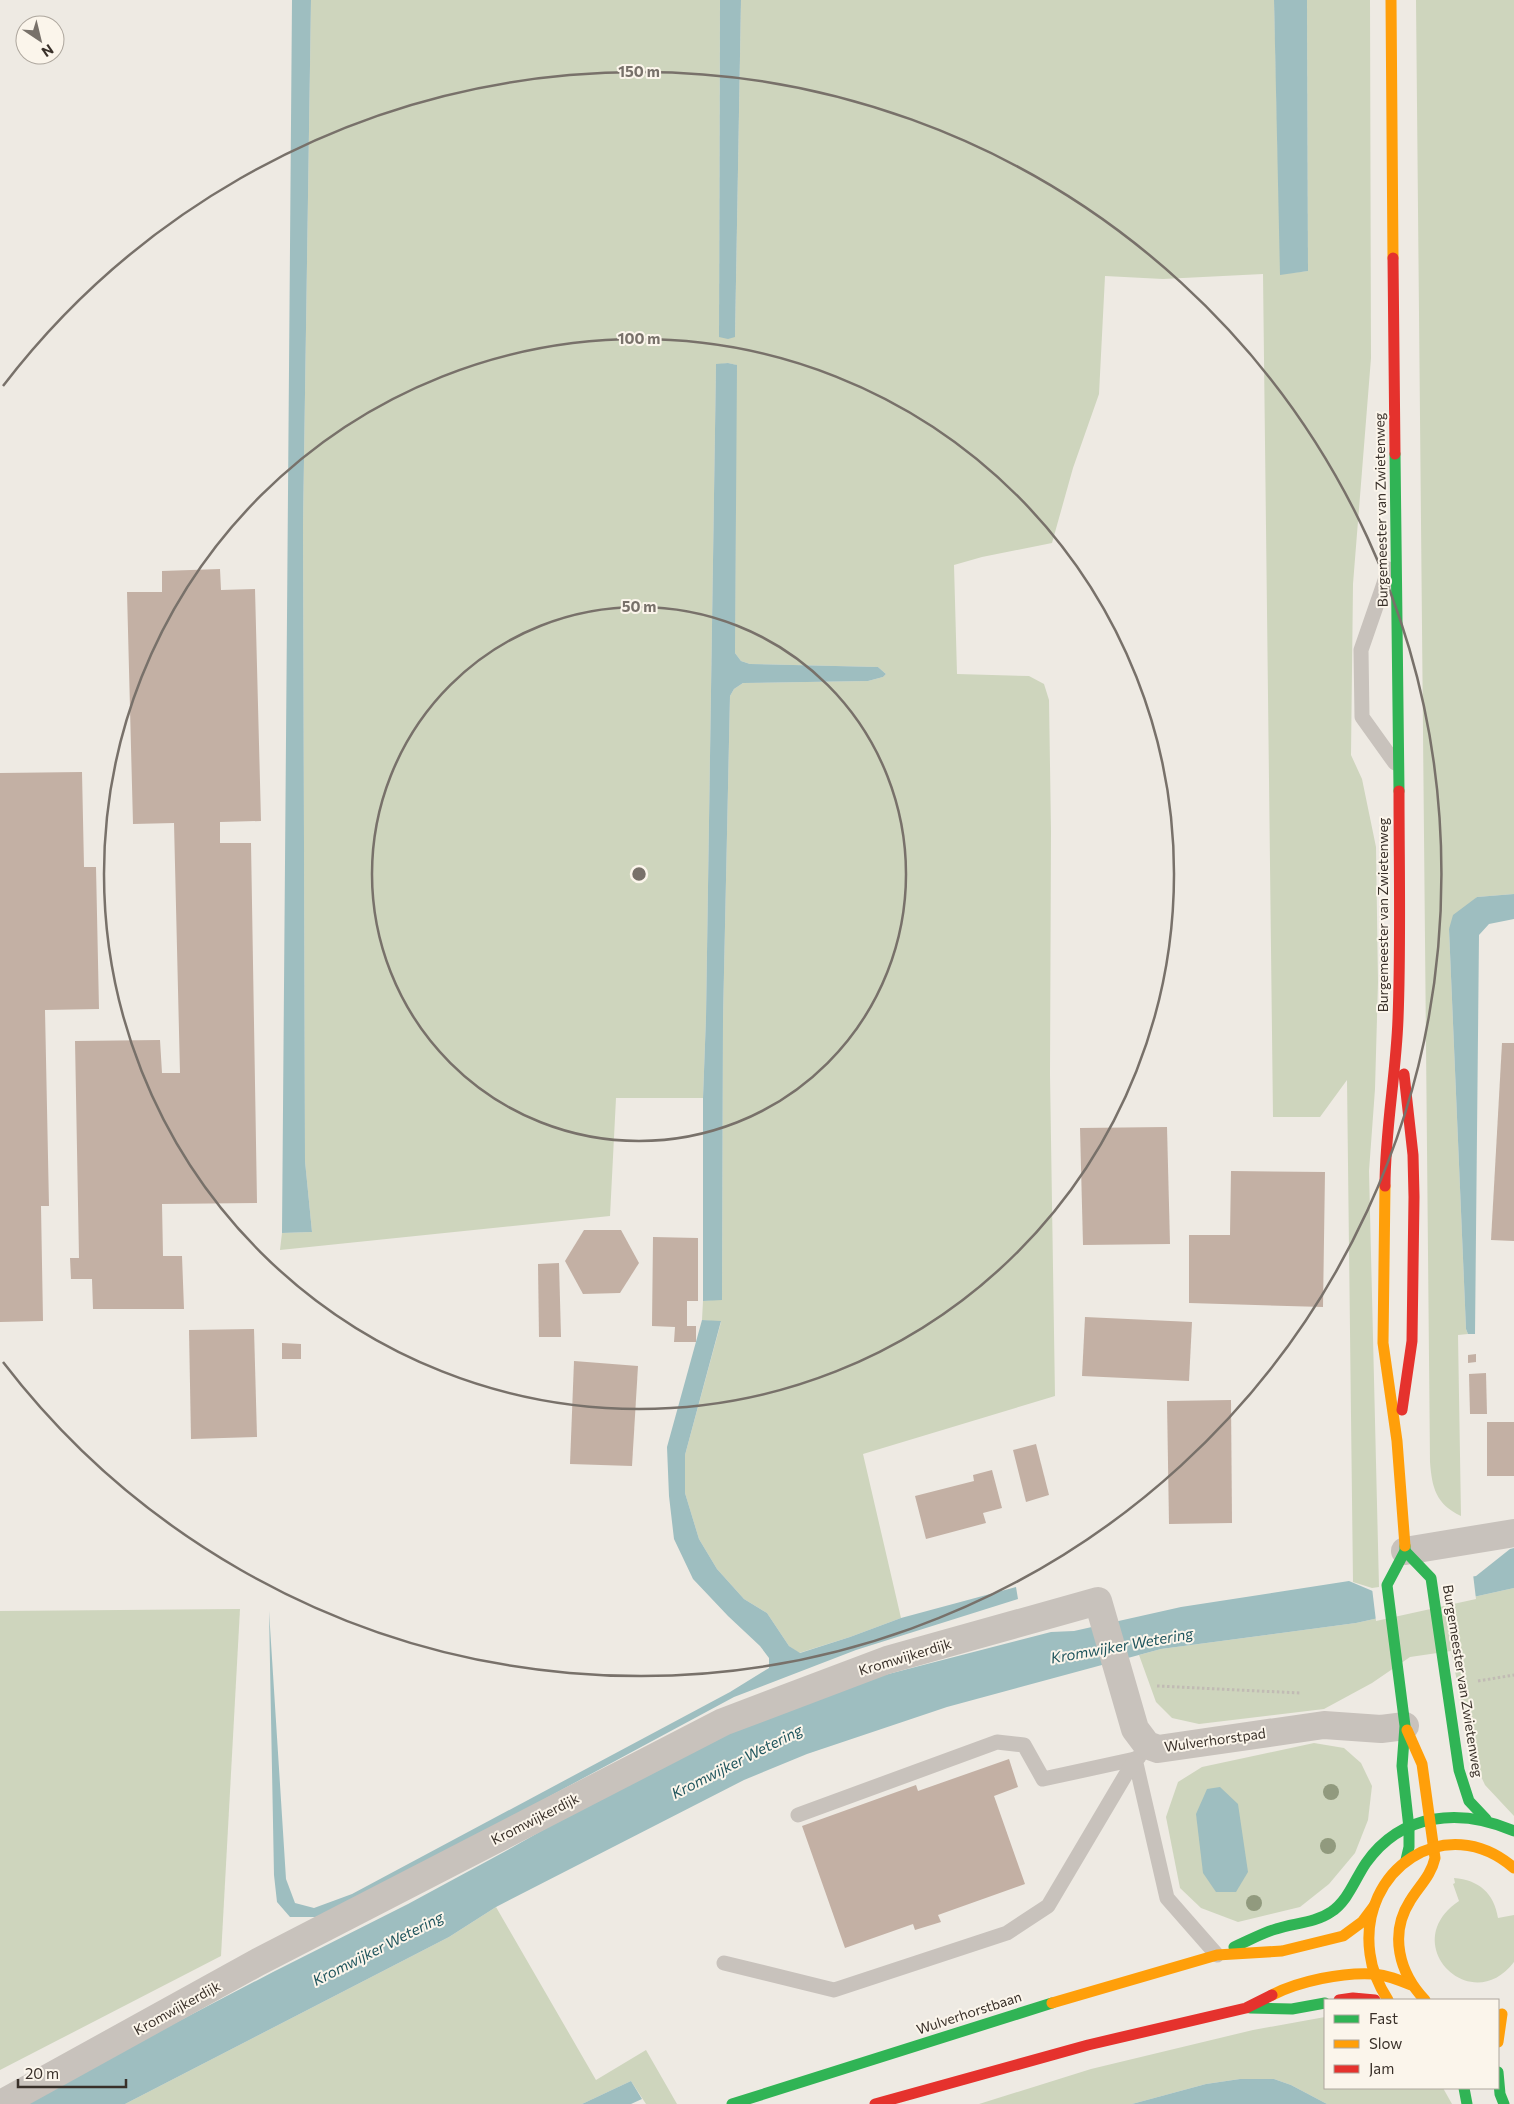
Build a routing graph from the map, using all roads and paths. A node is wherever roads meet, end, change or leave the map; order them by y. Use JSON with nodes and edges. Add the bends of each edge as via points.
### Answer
{"nodes":[{"id":1,"x":1391,"y":0,"type":"edge"},
{"id":2,"x":1396,"y":549,"type":"junction"},
{"id":3,"x":1398,"y":766,"type":"junction"},
{"id":4,"x":1398,"y":1021,"type":"junction"},
{"id":5,"x":1398,"y":1441,"type":"junction"},
{"id":6,"x":1514,"y":1533,"type":"edge"},
{"id":7,"x":1406,"y":1551,"type":"junction"},
{"id":8,"x":1100,"y":1609,"type":"joint"},
{"id":9,"x":1119,"y":1675,"type":"junction"},
{"id":10,"x":1514,"y":1675,"type":"edge"},
{"id":11,"x":1447,"y":1686,"type":"junction"},
{"id":12,"x":1305,"y":1694,"type":"dead end"},
{"id":13,"x":1405,"y":1726,"type":"junction"},
{"id":14,"x":1147,"y":1754,"type":"junction"},
{"id":15,"x":798,"y":1815,"type":"dead end"},
{"id":16,"x":1430,"y":1819,"type":"junction"},
{"id":17,"x":1486,"y":1819,"type":"junction"},
{"id":18,"x":1409,"y":1828,"type":"junction"},
{"id":19,"x":1514,"y":1831,"type":"edge"},
{"id":20,"x":1433,"y":1846,"type":"junction"},
{"id":21,"x":1406,"y":1860,"type":"junction"},
{"id":22,"x":1514,"y":1868,"type":"edge"},
{"id":23,"x":1374,"y":1906,"type":"junction"},
{"id":24,"x":1217,"y":1955,"type":"junction"},
{"id":25,"x":724,"y":1963,"type":"dead end"},
{"id":26,"x":1375,"y":1974,"type":"junction"},
{"id":27,"x":1411,"y":1986,"type":"junction"},
{"id":28,"x":1346,"y":1999,"type":"edge"},
{"id":29,"x":1364,"y":1999,"type":"edge"},
{"id":30,"x":1388,"y":1999,"type":"edge"},
{"id":31,"x":1424,"y":1999,"type":"edge"},
{"id":32,"x":1324,"y":2003,"type":"edge"},
{"id":33,"x":1246,"y":2008,"type":"junction"},
{"id":34,"x":1514,"y":2008,"type":"edge"},
{"id":35,"x":1500,"y":2014,"type":"edge"},
{"id":36,"x":1499,"y":2028,"type":"edge"},
{"id":37,"x":1510,"y":2042,"type":"dead end"},
{"id":38,"x":1499,"y":2043,"type":"edge"},
{"id":39,"x":1499,"y":2083,"type":"edge"},
{"id":40,"x":1464,"y":2089,"type":"edge"},
{"id":41,"x":0,"y":2104,"type":"edge"},
{"id":42,"x":732,"y":2104,"type":"edge"},
{"id":43,"x":875,"y":2104,"type":"edge"},
{"id":44,"x":1467,"y":2104,"type":"edge"},
{"id":45,"x":1504,"y":2104,"type":"edge"}],
"edges":[{"from":1,"to":2,"type":"main road","name":"Burgemeester van Zwietenweg"},
{"from":2,"to":3,"type":"main road","name":"Burgemeester van Zwietenweg"},
{"from":2,"to":3,"type":"lane","via":[[1361,650],[1362,717]]},
{"from":3,"to":4,"type":"main road","name":"Burgemeester van Zwietenweg"},
{"from":4,"to":5,"type":"main road","name":"Burgemeester van Zwietenweg","via":[[1385,1154],[1383,1343]]},
{"from":4,"to":5,"type":"main road","name":"Burgemeester van Zwietenweg","via":[[1413,1155],[1414,1197],[1412,1341]]},
{"from":5,"to":7,"type":"main road","name":"Burgemeester van Zwietenweg"},
{"from":6,"to":7,"type":"street"},
{"from":7,"to":11,"type":"main road","name":"Burgemeester van Zwietenweg","via":[[1431,1578]]},
{"from":7,"to":13,"type":"main road","via":[[1387,1585]]},
{"from":8,"to":9,"type":"street","name":"Wulverhorstpad"},
{"from":8,"to":41,"type":"street","name":"Kromwijkerdijk","via":[[887,1660],[723,1722],[258,1962]]},
{"from":9,"to":12,"type":"path"},
{"from":9,"to":14,"type":"street","name":"Wulverhorstpad","via":[[1135,1729],[1147,1745]]},
{"from":10,"to":11,"type":"path"},
{"from":11,"to":17,"type":"main road","name":"Burgemeester van Zwietenweg","via":[[1459,1770],[1469,1801]]},
{"from":13,"to":14,"type":"street","name":"Wulverhorstpad","via":[[1382,1729],[1324,1725]]},
{"from":13,"to":16,"type":"main road","via":[[1422,1764]]},
{"from":13,"to":18,"type":"main road","via":[[1402,1766]]},
{"from":14,"to":15,"type":"lane","via":[[1043,1779],[1024,1745],[997,1742]]},
{"from":14,"to":24,"type":"lane","via":[[1168,1898]]},
{"from":14,"to":25,"type":"lane","via":[[1048,1906],[1007,1934],[834,1990]]},
{"from":16,"to":17,"type":"main road","name":"Wulverhorstbaan","via":[[1458,1816]]},
{"from":16,"to":18,"type":"main road","name":"Wulverhorstbaan"},
{"from":16,"to":20,"type":"main road"},
{"from":17,"to":19,"type":"main road"},
{"from":18,"to":21,"type":"main road"},
{"from":18,"to":24,"type":"main road","name":"Wulverhorstbaan","via":[[1381,1846],[1360,1871],[1343,1902],[1332,1912],[1318,1919],[1277,1928]]},
{"from":20,"to":21,"type":"main road"},
{"from":20,"to":22,"type":"main road","via":[[1480,1847]]},
{"from":20,"to":27,"type":"main road","via":[[1433,1871],[1408,1905],[1399,1932],[1400,1960]]},
{"from":21,"to":23,"type":"main road","via":[[1387,1880]]},
{"from":23,"to":24,"type":"main road","name":"Wulverhorstbaan","via":[[1362,1922],[1343,1936],[1282,1951]]},
{"from":23,"to":26,"type":"main road","via":[[1369,1933]]},
{"from":24,"to":42,"type":"main road","name":"Wulverhorstbaan","via":[[987,2022]]},
{"from":26,"to":27,"type":"main road"},
{"from":26,"to":30,"type":"main road"},
{"from":26,"to":33,"type":"main road","via":[[1347,1974],[1285,1988]]},
{"from":27,"to":31,"type":"main road"},
{"from":28,"to":29,"type":"main road"},
{"from":32,"to":33,"type":"main road","via":[[1292,2009]]},
{"from":33,"to":43,"type":"main road","via":[[1088,2045]]},
{"from":34,"to":35,"type":"main road"},
{"from":35,"to":36,"type":"main road"},
{"from":37,"to":38,"type":"main road"},
{"from":39,"to":45,"type":"main road"},
{"from":40,"to":44,"type":"main road"}]}
